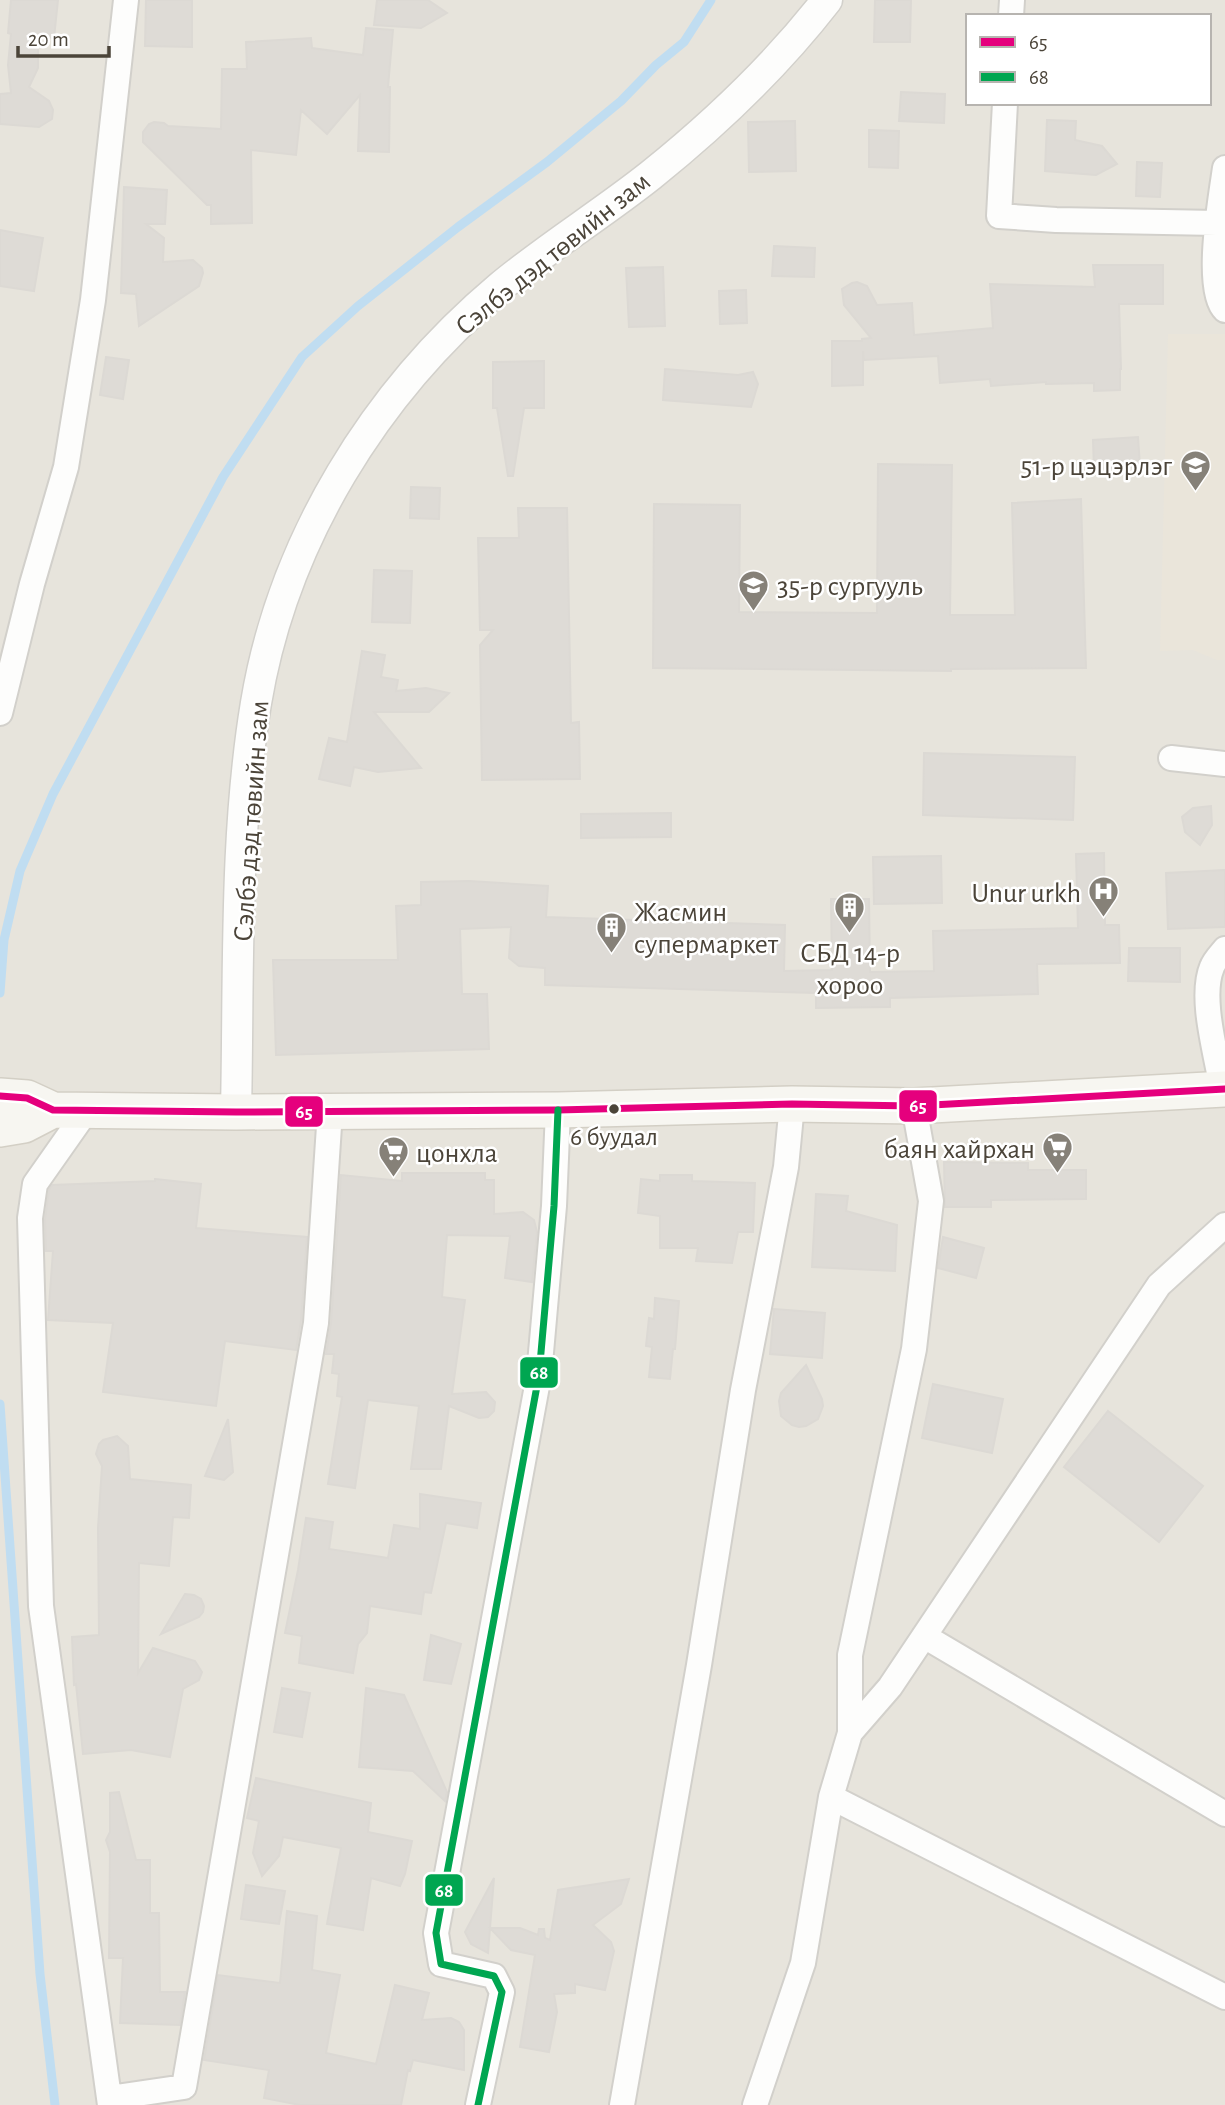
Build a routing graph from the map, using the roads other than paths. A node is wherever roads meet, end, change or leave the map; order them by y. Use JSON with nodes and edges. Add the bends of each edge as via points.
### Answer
{"nodes":[{"id":1,"x":126,"y":0,"type":"edge"},
{"id":2,"x":827,"y":0,"type":"edge"},
{"id":3,"x":1005,"y":105,"type":"edge"},
{"id":4,"x":1225,"y":168,"type":"edge"},
{"id":5,"x":1217,"y":223,"type":"junction"},
{"id":6,"x":1225,"y":310,"type":"edge"},
{"id":7,"x":0,"y":713,"type":"edge"},
{"id":8,"x":1171,"y":758,"type":"dead end"},
{"id":9,"x":1225,"y":764,"type":"edge"},
{"id":10,"x":1225,"y":949,"type":"edge"},
{"id":11,"x":1224,"y":1089,"type":"edge"},
{"id":12,"x":792,"y":1104,"type":"junction"},
{"id":13,"x":914,"y":1106,"type":"junction"},
{"id":14,"x":87,"y":1110,"type":"junction"},
{"id":15,"x":558,"y":1110,"type":"junction"},
{"id":16,"x":21,"y":1111,"type":"edge"},
{"id":17,"x":330,"y":1111,"type":"junction"},
{"id":18,"x":236,"y":1112,"type":"junction"},
{"id":19,"x":1225,"y":1225,"type":"edge"},
{"id":20,"x":924,"y":1636,"type":"junction"},
{"id":21,"x":850,"y":1733,"type":"junction"},
{"id":22,"x":831,"y":1797,"type":"junction"},
{"id":23,"x":1225,"y":1814,"type":"edge"},
{"id":24,"x":1225,"y":1997,"type":"edge"},
{"id":25,"x":109,"y":2102,"type":"edge"},
{"id":26,"x":478,"y":2105,"type":"edge"},
{"id":27,"x":622,"y":2105,"type":"edge"},
{"id":28,"x":755,"y":2105,"type":"edge"}],
"edges":[{"from":1,"to":7,"type":"street","via":[[93,300],[66,467]]},
{"from":2,"to":18,"type":"street","name":"Сэлбэ дэд төвийн зам","via":[[782,56],[726,111],[648,177],[499,288],[445,338],[387,405],[333,489],[287,587],[257,701],[242,858]]},
{"from":3,"to":5,"type":"street","via":[[999,215]]},
{"from":4,"to":5,"type":"street"},
{"from":5,"to":6,"type":"street","via":[[1216,293]]},
{"from":8,"to":9,"type":"street"},
{"from":10,"to":11,"type":"street","via":[[1212,966],[1208,983],[1210,1021]]},
{"from":11,"to":13,"type":"main road"},
{"from":12,"to":13,"type":"main road"},
{"from":12,"to":15,"type":"main road"},
{"from":12,"to":27,"type":"street","via":[[786,1167],[743,1390]]},
{"from":13,"to":21,"type":"street","via":[[931,1201],[914,1349],[850,1656]]},
{"from":14,"to":16,"type":"main road"},
{"from":14,"to":18,"type":"main road"},
{"from":14,"to":25,"type":"street","via":[[35,1184],[30,1217],[41,1606]]},
{"from":15,"to":17,"type":"main road"},
{"from":15,"to":26,"type":"street","via":[[540,1375],[436,1933],[441,1964],[494,1976],[502,1992]]},
{"from":17,"to":18,"type":"main road"},
{"from":17,"to":25,"type":"street","via":[[316,1323],[184,2087]]},
{"from":19,"to":20,"type":"street","via":[[1158,1285]]},
{"from":20,"to":21,"type":"street","via":[[890,1687]]},
{"from":20,"to":23,"type":"street"},
{"from":21,"to":22,"type":"street"},
{"from":22,"to":24,"type":"street"},
{"from":22,"to":28,"type":"street","via":[[803,1963]]}]}
